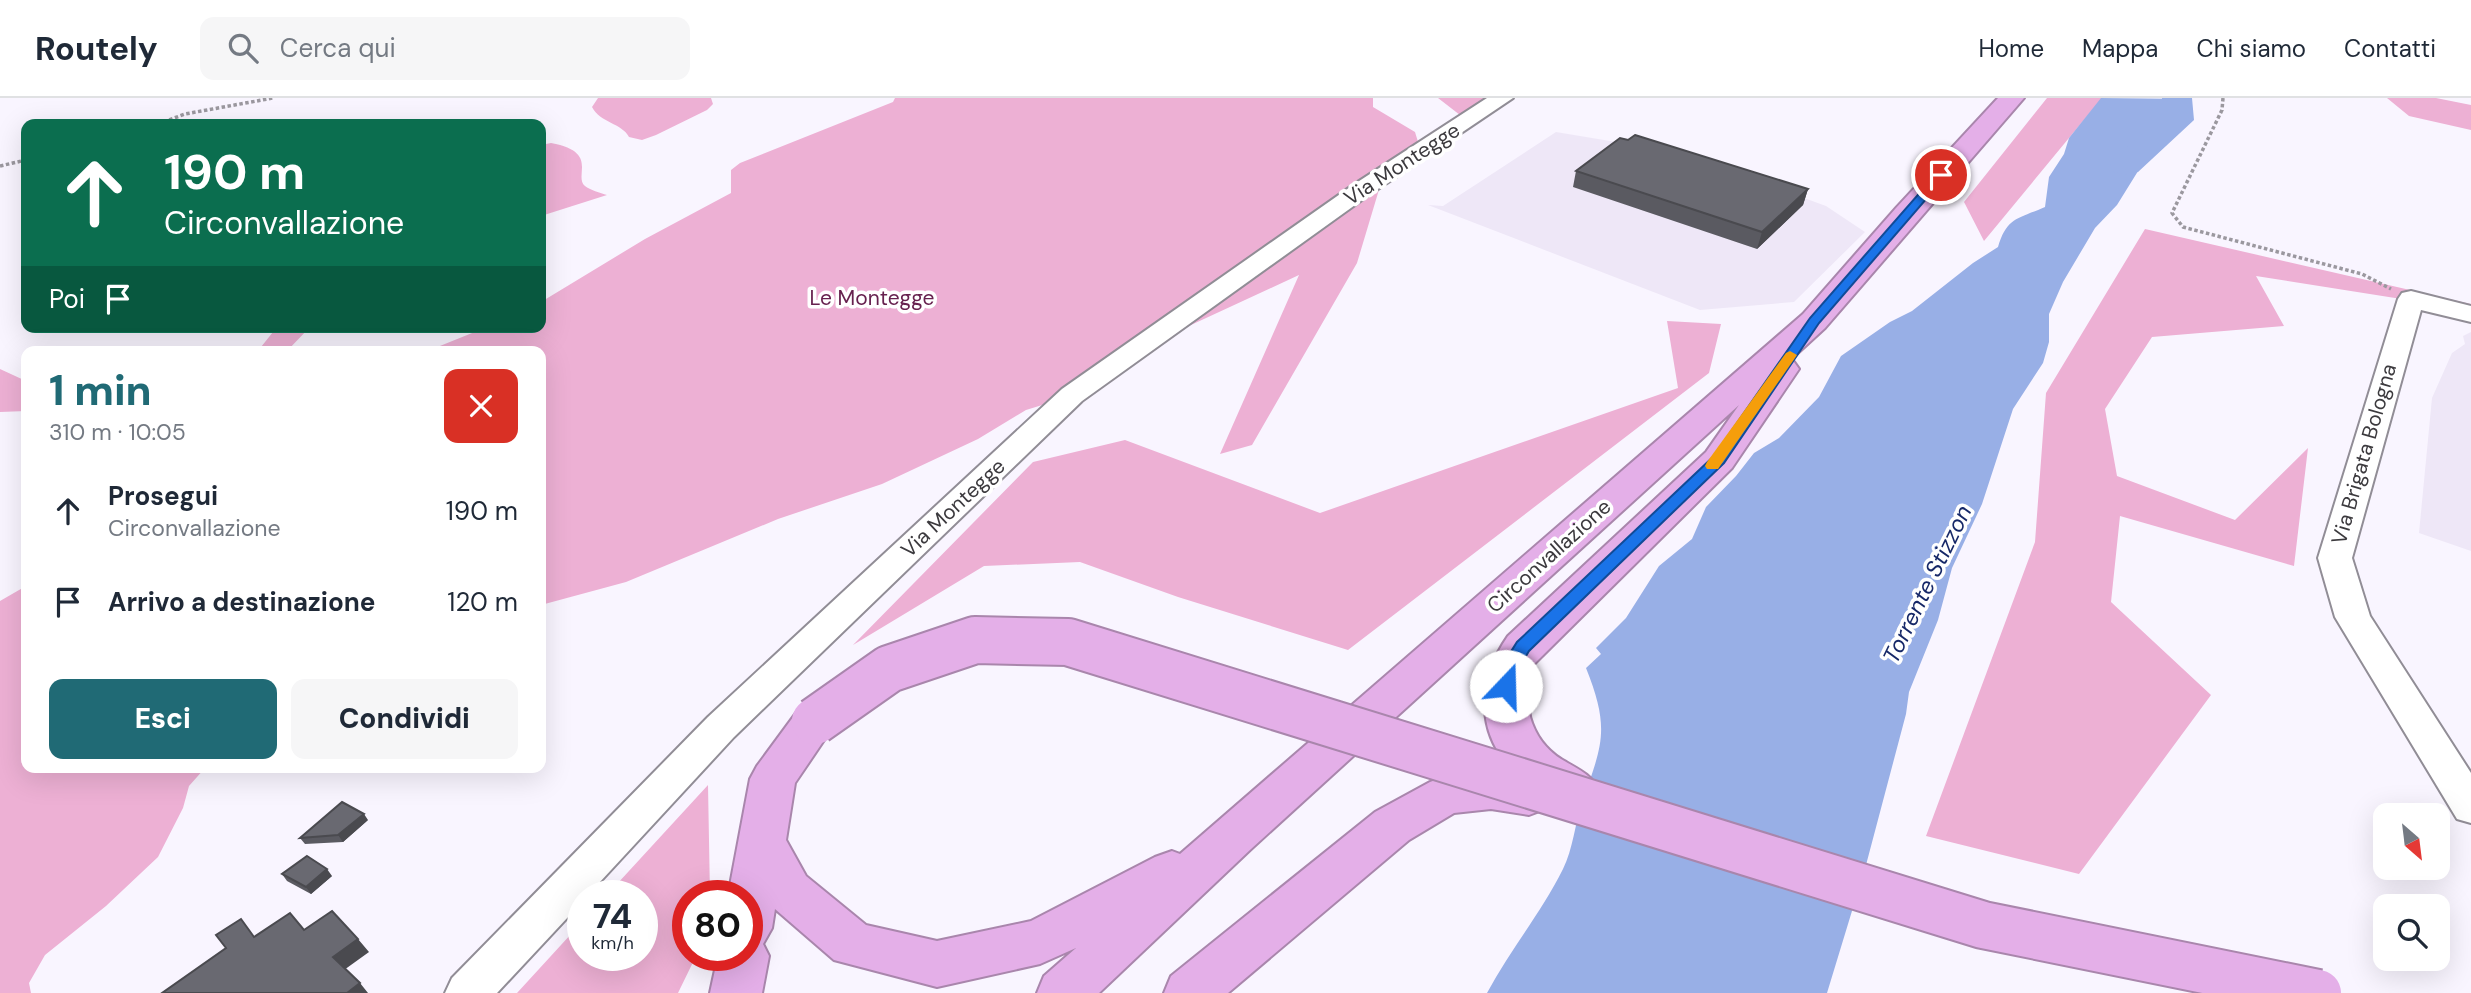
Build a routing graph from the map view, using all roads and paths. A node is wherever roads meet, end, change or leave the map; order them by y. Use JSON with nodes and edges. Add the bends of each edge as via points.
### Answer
{"nodes":[{"id":1,"x":273,"y":98,"type":"edge"},
{"id":2,"x":1502,"y":98,"type":"edge"},
{"id":3,"x":2012,"y":98,"type":"edge"},
{"id":4,"x":2223,"y":98,"type":"edge"},
{"id":5,"x":172,"y":119,"type":"edge"},
{"id":6,"x":21,"y":161,"type":"edge"},
{"id":7,"x":0,"y":166,"type":"edge"},
{"id":8,"x":2411,"y":299,"type":"junction"},
{"id":9,"x":2471,"y":314,"type":"edge"},
{"id":10,"x":1814,"y":321,"type":"junction"},
{"id":11,"x":1596,"y":804,"type":"junction"},
{"id":12,"x":2471,"y":807,"type":"edge"},
{"id":13,"x":1234,"y":835,"type":"junction"},
{"id":14,"x":762,"y":840,"type":"junction"},
{"id":15,"x":755,"y":880,"type":"edge"},
{"id":16,"x":740,"y":971,"type":"edge"},
{"id":17,"x":468,"y":993,"type":"edge"},
{"id":18,"x":736,"y":993,"type":"edge"},
{"id":19,"x":1063,"y":993,"type":"edge"},
{"id":20,"x":1190,"y":993,"type":"edge"},
{"id":21,"x":2318,"y":993,"type":"edge"}],
"edges":[{"from":1,"to":5,"type":"path"},
{"from":2,"to":17,"type":"street","name":"Via Montegge","via":[[1361,190],[1072,395],[721,727]]},
{"from":3,"to":10,"type":"highway","name":"Circonvallazione"},
{"from":4,"to":8,"type":"path","via":[[2222,110],[2172,213],[2183,227],[2362,274]]},
{"from":6,"to":7,"type":"path"},
{"from":8,"to":9,"type":"street"},
{"from":8,"to":12,"type":"street","name":"Via Brigata Bologna","via":[[2335,558],[2353,617]]},
{"from":10,"to":11,"type":"highway","via":[[1719,460],[1523,647],[1511,666],[1506,686],[1517,742],[1529,759]]},
{"from":10,"to":13,"type":"highway","name":"Circonvallazione"},
{"from":11,"to":14,"type":"highway","bridge":true,"via":[[1068,642],[975,640],[889,669],[815,721],[773,779]]},
{"from":11,"to":20,"type":"highway","bridge":true,"via":[[1491,791],[1446,795],[1392,826]]},
{"from":11,"to":21,"type":"highway","bridge":true,"via":[[1983,925]]},
{"from":13,"to":14,"type":"highway","via":[[1144,889],[1040,942],[937,964],[852,944],[789,891]]},
{"from":13,"to":19,"type":"highway","name":"Circonvallazione"},
{"from":14,"to":15,"type":"highway"},
{"from":16,"to":18,"type":"highway"}]}
